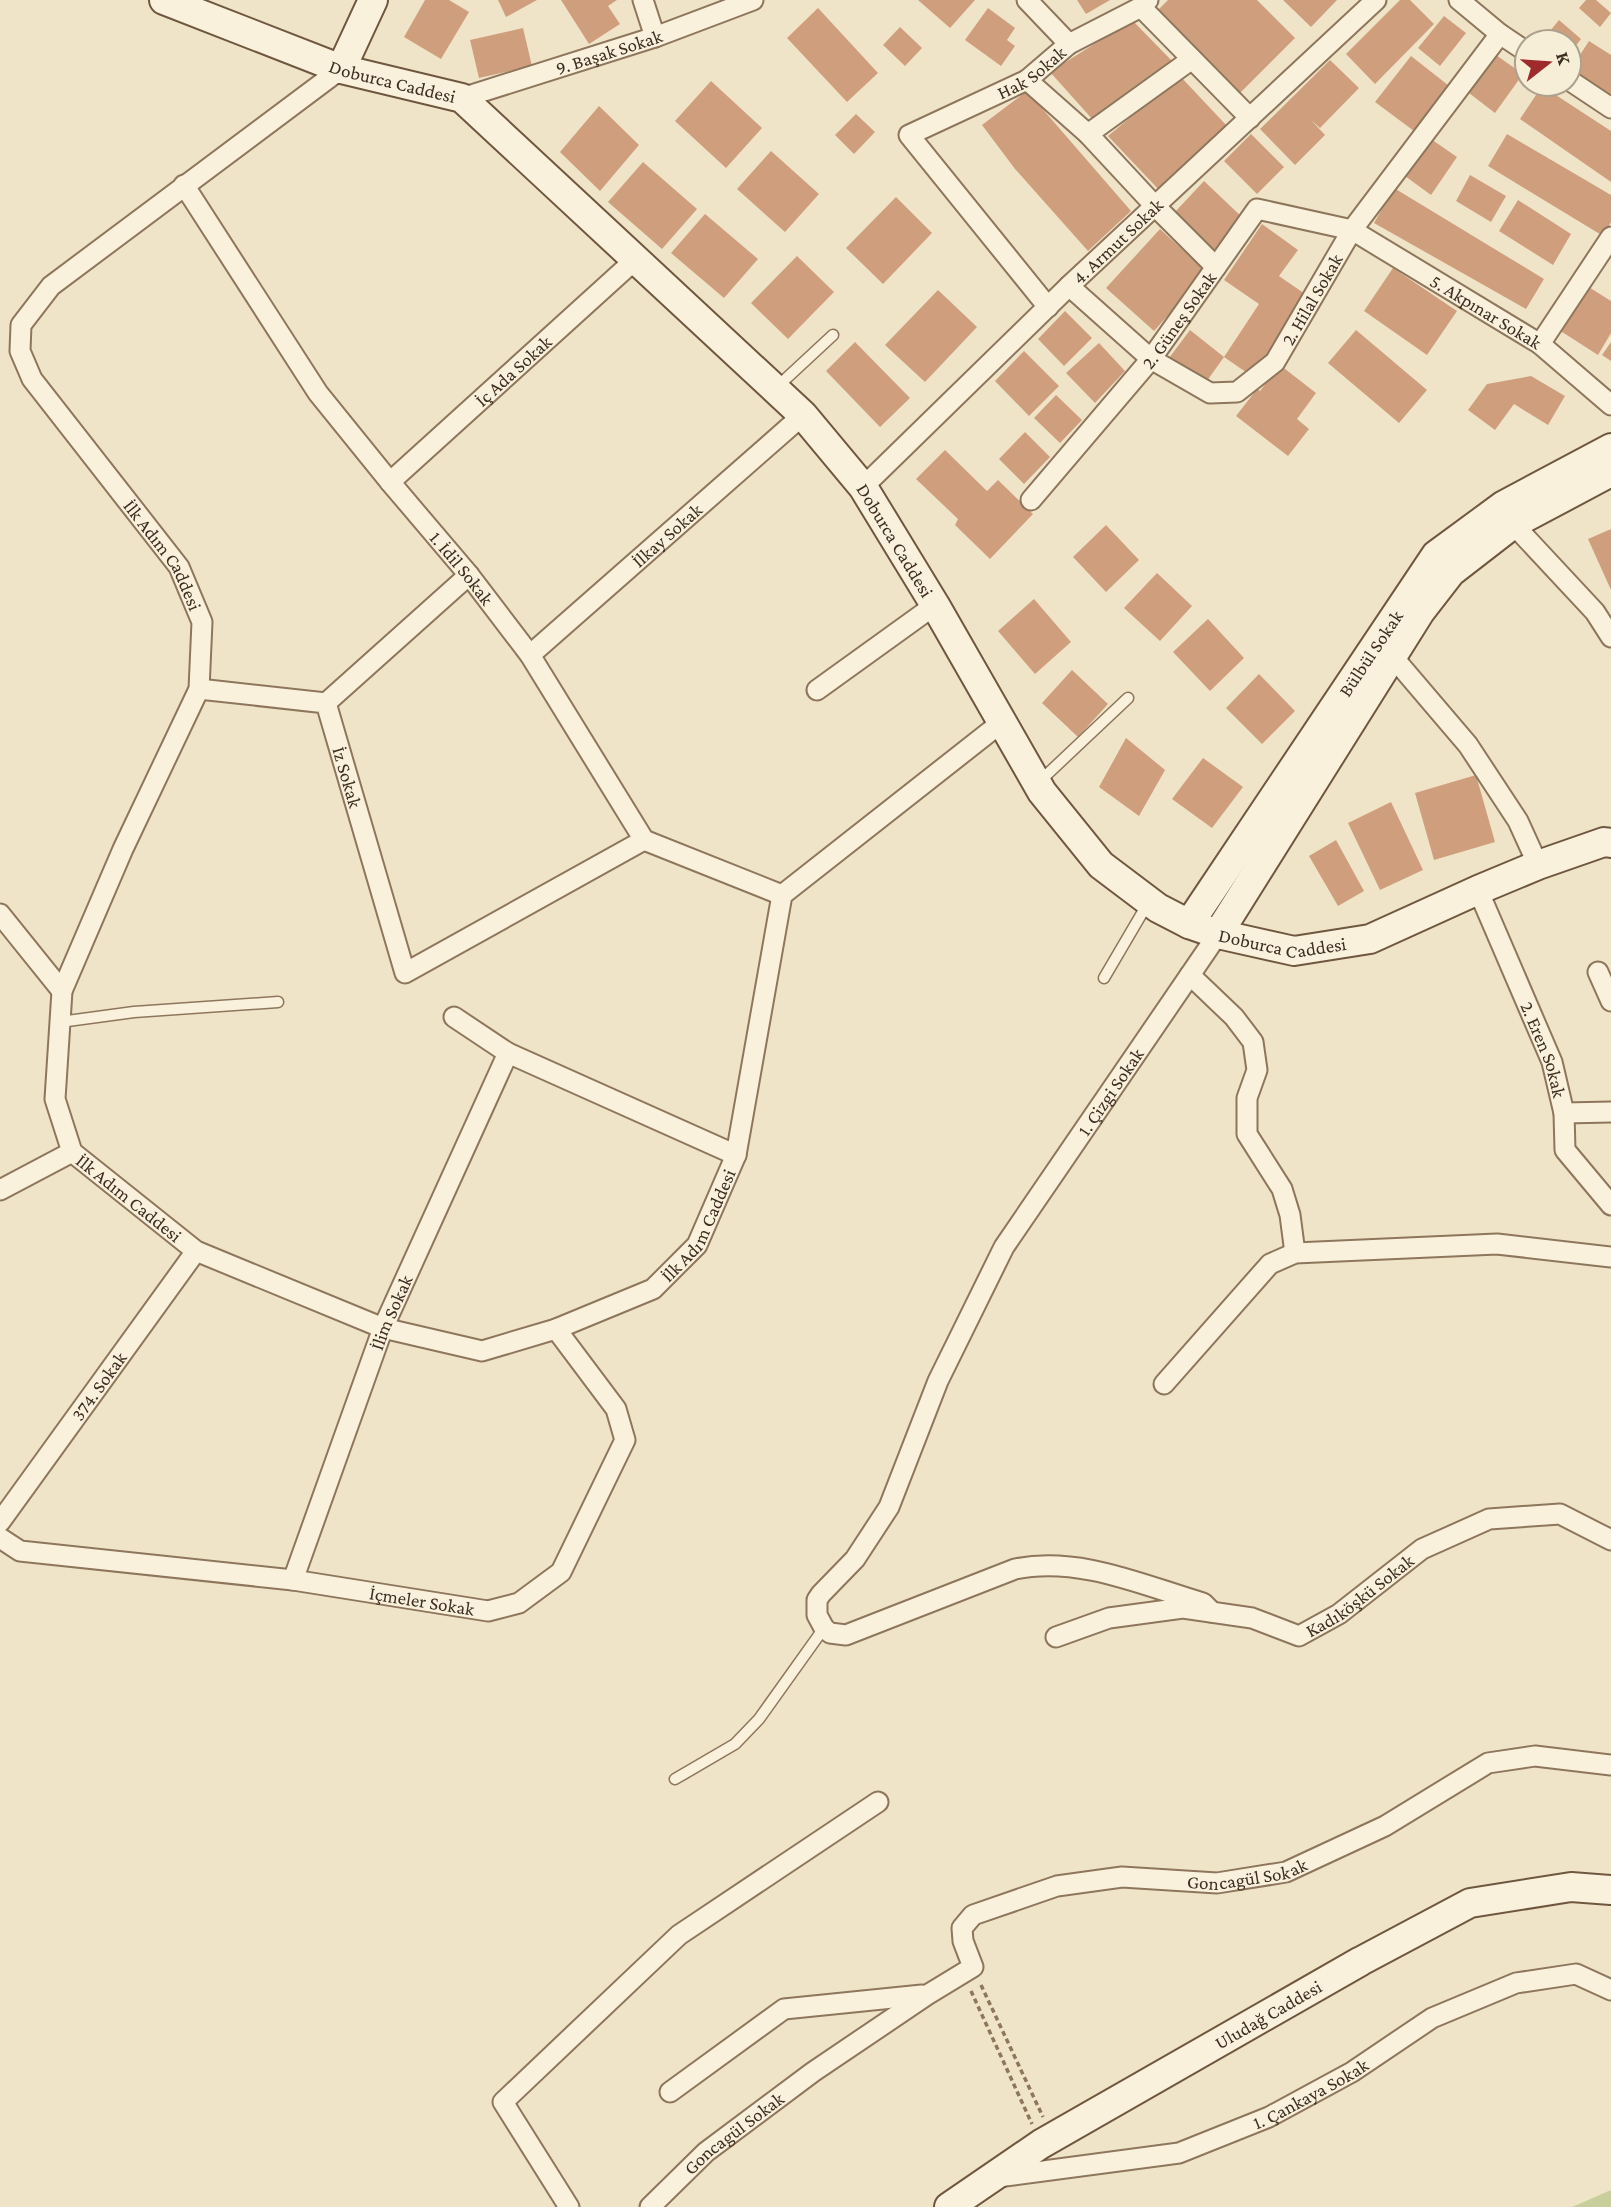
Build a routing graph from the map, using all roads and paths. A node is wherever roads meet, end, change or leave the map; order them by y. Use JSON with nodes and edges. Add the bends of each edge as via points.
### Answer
{"nodes":[{"id":1,"x":164,"y":0,"type":"edge"},
{"id":2,"x":373,"y":0,"type":"edge"},
{"id":3,"x":643,"y":0,"type":"edge"},
{"id":4,"x":753,"y":0,"type":"edge"},
{"id":5,"x":1027,"y":0,"type":"edge"},
{"id":6,"x":1376,"y":0,"type":"edge"},
{"id":7,"x":1459,"y":0,"type":"edge"},
{"id":8,"x":1144,"y":3,"type":"edge"},
{"id":9,"x":1500,"y":34,"type":"junction"},
{"id":10,"x":655,"y":37,"type":"junction"},
{"id":11,"x":1513,"y":43,"type":"edge"},
{"id":12,"x":1069,"y":44,"type":"junction"},
{"id":13,"x":1192,"y":59,"type":"junction"},
{"id":14,"x":341,"y":69,"type":"junction"},
{"id":15,"x":1027,"y":80,"type":"junction"},
{"id":16,"x":1583,"y":89,"type":"edge"},
{"id":17,"x":463,"y":98,"type":"junction"},
{"id":18,"x":1611,"y":108,"type":"edge"},
{"id":19,"x":1250,"y":118,"type":"junction"},
{"id":20,"x":1088,"y":134,"type":"junction"},
{"id":21,"x":184,"y":185,"type":"junction"},
{"id":22,"x":1155,"y":206,"type":"junction"},
{"id":23,"x":1352,"y":230,"type":"junction"},
{"id":24,"x":1611,"y":237,"type":"edge"},
{"id":25,"x":636,"y":259,"type":"junction"},
{"id":26,"x":1216,"y":267,"type":"junction"},
{"id":27,"x":1069,"y":286,"type":"junction"},
{"id":28,"x":1048,"y":307,"type":"junction"},
{"id":29,"x":833,"y":335,"type":"dead end"},
{"id":30,"x":1541,"y":344,"type":"junction"},
{"id":31,"x":1151,"y":359,"type":"junction"},
{"id":32,"x":775,"y":389,"type":"junction"},
{"id":33,"x":1611,"y":405,"type":"edge"},
{"id":34,"x":803,"y":415,"type":"junction"},
{"id":35,"x":1611,"y":448,"type":"edge"},
{"id":36,"x":1611,"y":472,"type":"edge"},
{"id":37,"x":390,"y":482,"type":"junction"},
{"id":38,"x":863,"y":487,"type":"junction"},
{"id":39,"x":1031,"y":500,"type":"dead end"},
{"id":40,"x":1513,"y":524,"type":"junction"},
{"id":41,"x":469,"y":575,"type":"junction"},
{"id":42,"x":935,"y":605,"type":"junction"},
{"id":43,"x":1603,"y":609,"type":"edge"},
{"id":44,"x":1611,"y":637,"type":"edge"},
{"id":45,"x":1383,"y":652,"type":"junction"},
{"id":46,"x":530,"y":655,"type":"junction"},
{"id":47,"x":199,"y":689,"type":"junction"},
{"id":48,"x":817,"y":690,"type":"dead end"},
{"id":49,"x":1128,"y":698,"type":"dead end"},
{"id":50,"x":326,"y":703,"type":"junction"},
{"id":51,"x":1002,"y":722,"type":"junction"},
{"id":52,"x":1037,"y":784,"type":"junction"},
{"id":53,"x":644,"y":840,"type":"junction"},
{"id":54,"x":1611,"y":843,"type":"edge"},
{"id":55,"x":1538,"y":865,"type":"junction"},
{"id":56,"x":1478,"y":890,"type":"junction"},
{"id":57,"x":782,"y":895,"type":"junction"},
{"id":58,"x":1149,"y":901,"type":"junction"},
{"id":59,"x":0,"y":914,"type":"edge"},
{"id":60,"x":1189,"y":924,"type":"junction"},
{"id":61,"x":1218,"y":934,"type":"junction"},
{"id":62,"x":1598,"y":972,"type":"dead end"},
{"id":63,"x":1191,"y":975,"type":"junction"},
{"id":64,"x":1104,"y":978,"type":"dead end"},
{"id":65,"x":62,"y":991,"type":"junction"},
{"id":66,"x":1611,"y":1001,"type":"edge"},
{"id":67,"x":278,"y":1002,"type":"dead end"},
{"id":68,"x":454,"y":1017,"type":"dead end"},
{"id":69,"x":60,"y":1022,"type":"junction"},
{"id":70,"x":508,"y":1053,"type":"junction"},
{"id":71,"x":1611,"y":1112,"type":"edge"},
{"id":72,"x":1564,"y":1113,"type":"junction"},
{"id":73,"x":72,"y":1152,"type":"junction"},
{"id":74,"x":736,"y":1155,"type":"junction"},
{"id":75,"x":0,"y":1190,"type":"edge"},
{"id":76,"x":1611,"y":1205,"type":"edge"},
{"id":77,"x":196,"y":1251,"type":"junction"},
{"id":78,"x":1296,"y":1253,"type":"junction"},
{"id":79,"x":1611,"y":1256,"type":"edge"},
{"id":80,"x":383,"y":1328,"type":"junction"},
{"id":81,"x":556,"y":1329,"type":"junction"},
{"id":82,"x":1164,"y":1384,"type":"dead end"},
{"id":83,"x":0,"y":1522,"type":"edge"},
{"id":84,"x":0,"y":1538,"type":"edge"},
{"id":85,"x":1611,"y":1540,"type":"edge"},
{"id":86,"x":293,"y":1580,"type":"junction"},
{"id":87,"x":1212,"y":1612,"type":"junction"},
{"id":88,"x":824,"y":1628,"type":"junction"},
{"id":89,"x":1056,"y":1637,"type":"dead end"},
{"id":90,"x":1611,"y":1765,"type":"edge"},
{"id":91,"x":675,"y":1779,"type":"dead end"},
{"id":92,"x":878,"y":1802,"type":"dead end"},
{"id":93,"x":1611,"y":1890,"type":"edge"},
{"id":94,"x":968,"y":1970,"type":"junction"},
{"id":95,"x":1611,"y":1990,"type":"edge"},
{"id":96,"x":927,"y":1995,"type":"junction"},
{"id":97,"x":670,"y":2092,"type":"dead end"},
{"id":98,"x":1047,"y":2141,"type":"junction"},
{"id":99,"x":992,"y":2177,"type":"junction"},
{"id":100,"x":569,"y":2207,"type":"edge"},
{"id":101,"x":650,"y":2207,"type":"edge"},
{"id":102,"x":949,"y":2207,"type":"edge"}],
"edges":[{"from":1,"to":14,"type":"main road","name":"Doburca Caddesi"},
{"from":2,"to":14,"type":"main road"},
{"from":3,"to":10,"type":"street"},
{"from":4,"to":10,"type":"street","name":"9. Başak Sokak"},
{"from":5,"to":12,"type":"street"},
{"from":6,"to":19,"type":"street","name":"4. Armut Sokak"},
{"from":7,"to":9,"type":"street"},
{"from":8,"to":12,"type":"street","name":"Hak Sokak"},
{"from":8,"to":13,"type":"street"},
{"from":9,"to":11,"type":"street"},
{"from":9,"to":23,"type":"street","name":"2. Hilal Sokak"},
{"from":10,"to":17,"type":"street","name":"9. Başak Sokak"},
{"from":12,"to":15,"type":"street","name":"Hak Sokak"},
{"from":13,"to":19,"type":"street"},
{"from":13,"to":20,"type":"street"},
{"from":14,"to":17,"type":"main road","name":"Doburca Caddesi"},
{"from":14,"to":21,"type":"street","name":"İlk Adım Caddesi"},
{"from":15,"to":20,"type":"street"},
{"from":15,"to":28,"type":"street","name":"Hak Sokak","via":[[909,135]]},
{"from":16,"to":18,"type":"street"},
{"from":17,"to":25,"type":"main road","name":"Doburca Caddesi"},
{"from":19,"to":22,"type":"street","name":"4. Armut Sokak"},
{"from":20,"to":22,"type":"street"},
{"from":21,"to":37,"type":"street","name":"1. İdil Sokak","via":[[318,393]]},
{"from":21,"to":47,"type":"street","name":"İlk Adım Caddesi","via":[[51,286],[21,325],[20,351],[32,379],[179,567],[202,622]]},
{"from":22,"to":26,"type":"street"},
{"from":22,"to":27,"type":"street","name":"4. Armut Sokak"},
{"from":23,"to":26,"type":"street","name":"2. Güneş Sokak","via":[[1257,209]]},
{"from":23,"to":30,"type":"street","name":"5. Akpınar Sokak"},
{"from":23,"to":31,"type":"street","name":"2. Hilal Sokak","via":[[1275,362],[1237,392],[1210,393]]},
{"from":24,"to":30,"type":"street"},
{"from":25,"to":32,"type":"main road","name":"Doburca Caddesi"},
{"from":25,"to":37,"type":"street","name":"İç Ada Sokak"},
{"from":26,"to":31,"type":"street","name":"2. Güneş Sokak"},
{"from":27,"to":28,"type":"street","name":"4. Armut Sokak"},
{"from":27,"to":31,"type":"street","name":"2. Hilal Sokak"},
{"from":28,"to":38,"type":"street","name":"4. Armut Sokak"},
{"from":29,"to":32,"type":"lane"},
{"from":30,"to":33,"type":"street","name":"5. Akpınar Sokak"},
{"from":31,"to":39,"type":"street","name":"2. Güneş Sokak"},
{"from":32,"to":34,"type":"main road","name":"Doburca Caddesi"},
{"from":34,"to":38,"type":"main road","name":"Doburca Caddesi"},
{"from":34,"to":46,"type":"street","name":"İlkay Sokak"},
{"from":35,"to":45,"type":"main road","name":"Bülbül Sokak","via":[[1504,505],[1436,555]]},
{"from":36,"to":40,"type":"main road","name":"Bülbül Sokak"},
{"from":37,"to":41,"type":"street","name":"1. İdil Sokak"},
{"from":38,"to":42,"type":"main road","name":"Doburca Caddesi"},
{"from":40,"to":43,"type":"street"},
{"from":40,"to":45,"type":"main road","name":"Bülbül Sokak","via":[[1451,572]]},
{"from":41,"to":46,"type":"street","name":"1. İdil Sokak"},
{"from":41,"to":50,"type":"street"},
{"from":42,"to":48,"type":"street"},
{"from":42,"to":51,"type":"main road","name":"Doburca Caddesi"},
{"from":43,"to":44,"type":"street"},
{"from":45,"to":55,"type":"street","via":[[1468,745],[1518,821]]},
{"from":45,"to":60,"type":"main road","name":"Bülbül Sokak"},
{"from":45,"to":61,"type":"main road","name":"Bülbül Sokak"},
{"from":46,"to":53,"type":"street","name":"1. İdil Sokak"},
{"from":47,"to":50,"type":"street"},
{"from":47,"to":65,"type":"street","name":"İlk Adım Caddesi"},
{"from":49,"to":52,"type":"lane"},
{"from":50,"to":53,"type":"street","name":"İz Sokak","via":[[405,973]]},
{"from":51,"to":52,"type":"main road","name":"Doburca Caddesi"},
{"from":51,"to":57,"type":"street"},
{"from":52,"to":58,"type":"main road","name":"Doburca Caddesi","via":[[1101,865]]},
{"from":53,"to":57,"type":"street"},
{"from":54,"to":55,"type":"main road","name":"Doburca Caddesi"},
{"from":55,"to":56,"type":"main road","name":"Doburca Caddesi"},
{"from":56,"to":61,"type":"main road","name":"Doburca Caddesi","via":[[1361,941],[1294,951]]},
{"from":56,"to":72,"type":"street","name":"2. Eren Sokak","via":[[1552,1062]]},
{"from":57,"to":74,"type":"street","name":"İlk Adım Caddesi"},
{"from":58,"to":60,"type":"main road","name":"Doburca Caddesi"},
{"from":58,"to":64,"type":"lane"},
{"from":59,"to":65,"type":"street"},
{"from":60,"to":61,"type":"main road","name":"Doburca Caddesi"},
{"from":61,"to":63,"type":"street","name":"1. Çizgi Sokak"},
{"from":62,"to":66,"type":"street"},
{"from":63,"to":78,"type":"street","via":[[1253,1042],[1257,1070],[1247,1098],[1247,1134],[1282,1189]]},
{"from":63,"to":88,"type":"street","name":"1. Çizgi Sokak","via":[[1004,1247],[938,1381],[889,1507],[855,1559],[817,1600],[817,1615]]},
{"from":65,"to":69,"type":"street","name":"İlk Adım Caddesi"},
{"from":67,"to":69,"type":"lane"},
{"from":68,"to":70,"type":"street"},
{"from":69,"to":73,"type":"street","name":"İlk Adım Caddesi","via":[[55,1099]]},
{"from":70,"to":74,"type":"street"},
{"from":70,"to":80,"type":"street","name":"İlim Sokak"},
{"from":71,"to":72,"type":"street"},
{"from":72,"to":76,"type":"street","name":"2. Eren Sokak","via":[[1565,1150]]},
{"from":73,"to":75,"type":"street"},
{"from":73,"to":77,"type":"street","name":"İlk Adım Caddesi"},
{"from":74,"to":81,"type":"street","name":"İlk Adım Caddesi","via":[[698,1245],[653,1289]]},
{"from":77,"to":80,"type":"street","name":"İlk Adım Caddesi"},
{"from":77,"to":83,"type":"street","name":"374. Sokak"},
{"from":78,"to":79,"type":"street","via":[[1497,1244]]},
{"from":78,"to":82,"type":"street","via":[[1270,1264]]},
{"from":80,"to":81,"type":"street","name":"İlk Adım Caddesi","via":[[482,1351]]},
{"from":80,"to":86,"type":"street","name":"İlim Sokak"},
{"from":81,"to":86,"type":"street","name":"İçmeler Sokak","via":[[617,1409],[625,1440],[561,1572],[519,1603],[488,1611]]},
{"from":84,"to":86,"type":"street","name":"İçmeler Sokak","via":[[20,1551]]},
{"from":85,"to":87,"type":"street","name":"Kadıköşkü Sokak","via":[[1560,1514],[1489,1518],[1422,1549],[1339,1614],[1299,1636],[1252,1618]]},
{"from":87,"to":88,"type":"street","via":[[1203,1603],[1087,1568],[1035,1565],[846,1635]]},
{"from":87,"to":89,"type":"street","name":"Kadıköşkü Sokak","via":[[1183,1608],[1110,1618]]},
{"from":88,"to":91,"type":"lane","via":[[759,1719],[735,1744]]},
{"from":90,"to":94,"type":"street","name":"Goncagül Sokak","via":[[1535,1756],[1488,1763],[1385,1826],[1286,1872],[1217,1883],[1122,1877],[1057,1886],[973,1915],[962,1928]]},
{"from":92,"to":100,"type":"street","via":[[679,1935],[503,2102]]},
{"from":93,"to":98,"type":"main road","name":"Uludağ Caddesi","via":[[1571,1887],[1470,1903]]},
{"from":94,"to":96,"type":"street","name":"Goncagül Sokak"},
{"from":94,"to":98,"type":"path"},
{"from":94,"to":98,"type":"path"},
{"from":95,"to":99,"type":"street","name":"1. Çankaya Sokak","via":[[1576,1974],[1516,1983],[1432,2018],[1352,2072],[1269,2117],[1179,2153]]},
{"from":96,"to":97,"type":"street","name":"Goncagül Sokak","via":[[784,2009]]},
{"from":96,"to":101,"type":"street","name":"Goncagül Sokak","via":[[706,2152]]},
{"from":98,"to":99,"type":"main road","name":"Uludağ Caddesi"},
{"from":99,"to":102,"type":"main road","name":"Uludağ Caddesi"}]}
